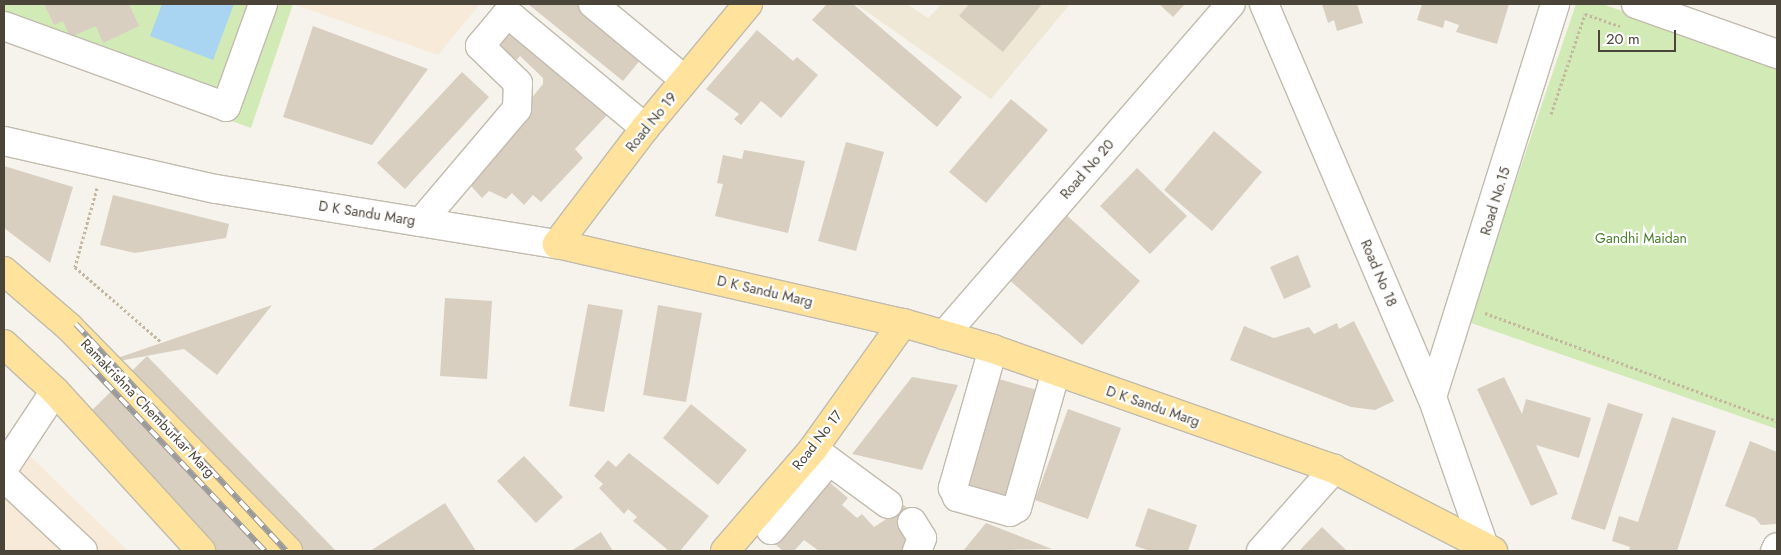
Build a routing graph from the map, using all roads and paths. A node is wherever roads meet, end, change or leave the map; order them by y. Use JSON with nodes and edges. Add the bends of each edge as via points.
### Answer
{"nodes":[{"id":1,"x":263,"y":4,"type":"edge"},
{"id":2,"x":521,"y":4,"type":"edge"},
{"id":3,"x":593,"y":4,"type":"edge"},
{"id":4,"x":748,"y":4,"type":"edge"},
{"id":5,"x":1231,"y":4,"type":"edge"},
{"id":6,"x":1264,"y":4,"type":"edge"},
{"id":7,"x":1555,"y":4,"type":"edge"},
{"id":8,"x":1636,"y":4,"type":"edge"},
{"id":9,"x":1585,"y":14,"type":"dead end"},
{"id":10,"x":4,"y":26,"type":"edge"},
{"id":11,"x":1777,"y":54,"type":"edge"},
{"id":12,"x":685,"y":80,"type":"junction"},
{"id":13,"x":1550,"y":117,"type":"dead end"},
{"id":14,"x":649,"y":123,"type":"junction"},
{"id":15,"x":4,"y":141,"type":"edge"},
{"id":16,"x":104,"y":164,"type":"junction"},
{"id":17,"x":422,"y":222,"type":"junction"},
{"id":18,"x":557,"y":244,"type":"junction"},
{"id":19,"x":4,"y":271,"type":"edge"},
{"id":20,"x":1487,"y":303,"type":"dead end"},
{"id":21,"x":903,"y":324,"type":"junction"},
{"id":22,"x":944,"y":335,"type":"junction"},
{"id":23,"x":160,"y":341,"type":"dead end"},
{"id":24,"x":4,"y":344,"type":"edge"},
{"id":25,"x":994,"y":349,"type":"junction"},
{"id":26,"x":1056,"y":372,"type":"junction"},
{"id":27,"x":55,"y":391,"type":"junction"},
{"id":28,"x":1432,"y":397,"type":"junction"},
{"id":29,"x":1777,"y":421,"type":"edge"},
{"id":30,"x":821,"y":455,"type":"junction"},
{"id":31,"x":4,"y":468,"type":"edge"},
{"id":32,"x":1334,"y":469,"type":"junction"},
{"id":33,"x":4,"y":477,"type":"edge"},
{"id":34,"x":790,"y":492,"type":"junction"},
{"id":35,"x":888,"y":504,"type":"dead end"},
{"id":36,"x":912,"y":522,"type":"dead end"},
{"id":37,"x":772,"y":530,"type":"dead end"},
{"id":38,"x":1777,"y":547,"type":"edge"},
{"id":39,"x":1488,"y":549,"type":"edge"},
{"id":40,"x":83,"y":551,"type":"edge"},
{"id":41,"x":201,"y":551,"type":"edge"},
{"id":42,"x":288,"y":551,"type":"edge"},
{"id":43,"x":725,"y":551,"type":"edge"},
{"id":44,"x":917,"y":551,"type":"edge"},
{"id":45,"x":1261,"y":551,"type":"edge"},
{"id":46,"x":1775,"y":551,"type":"edge"}],
"edges":[{"from":1,"to":10,"type":"street","via":[[226,108]]},
{"from":2,"to":14,"type":"street"},
{"from":3,"to":12,"type":"street"},
{"from":4,"to":12,"type":"main road","name":"Road No 19"},
{"from":5,"to":22,"type":"street","name":"Road No 20"},
{"from":6,"to":28,"type":"street","name":"Road No 18"},
{"from":7,"to":28,"type":"street","name":"Road No.15"},
{"from":8,"to":11,"type":"street"},
{"from":9,"to":13,"type":"path"},
{"from":12,"to":14,"type":"main road","name":"Road No 19"},
{"from":14,"to":17,"type":"street","via":[[513,18],[504,16],[480,46],[518,83],[516,109]]},
{"from":14,"to":18,"type":"main road","name":"Road No 19"},
{"from":15,"to":16,"type":"street","name":"D K Sandu Marg"},
{"from":16,"to":17,"type":"street","name":"D K Sandu Marg","via":[[216,189]]},
{"from":16,"to":23,"type":"path","via":[[75,267]]},
{"from":17,"to":18,"type":"street","name":"D K Sandu Marg"},
{"from":18,"to":21,"type":"main road","name":"D K Sandu Marg"},
{"from":19,"to":42,"type":"main road","name":"Ramakrishna Chemburkar Marg","via":[[69,327]]},
{"from":20,"to":29,"type":"path","via":[[1484,312]]},
{"from":21,"to":22,"type":"main road","name":"D K Sandu Marg"},
{"from":21,"to":30,"type":"main road","name":"Road No 17"},
{"from":22,"to":25,"type":"main road","name":"D K Sandu Marg"},
{"from":24,"to":27,"type":"main road"},
{"from":25,"to":26,"type":"main road","name":"D K Sandu Marg"},
{"from":25,"to":26,"type":"street","via":[[953,488],[957,497],[1010,512],[1017,508]]},
{"from":26,"to":32,"type":"main road","name":"D K Sandu Marg"},
{"from":27,"to":31,"type":"street"},
{"from":27,"to":41,"type":"main road"},
{"from":28,"to":39,"type":"street","name":"Road No 18"},
{"from":30,"to":34,"type":"main road","name":"Road No 17"},
{"from":30,"to":35,"type":"street"},
{"from":32,"to":39,"type":"main road","name":"D K Sandu Marg"},
{"from":32,"to":45,"type":"street"},
{"from":33,"to":40,"type":"street"},
{"from":34,"to":37,"type":"street"},
{"from":34,"to":43,"type":"main road","name":"Road No 17"},
{"from":36,"to":44,"type":"street","via":[[922,538]]},
{"from":38,"to":46,"type":"street"}]}
